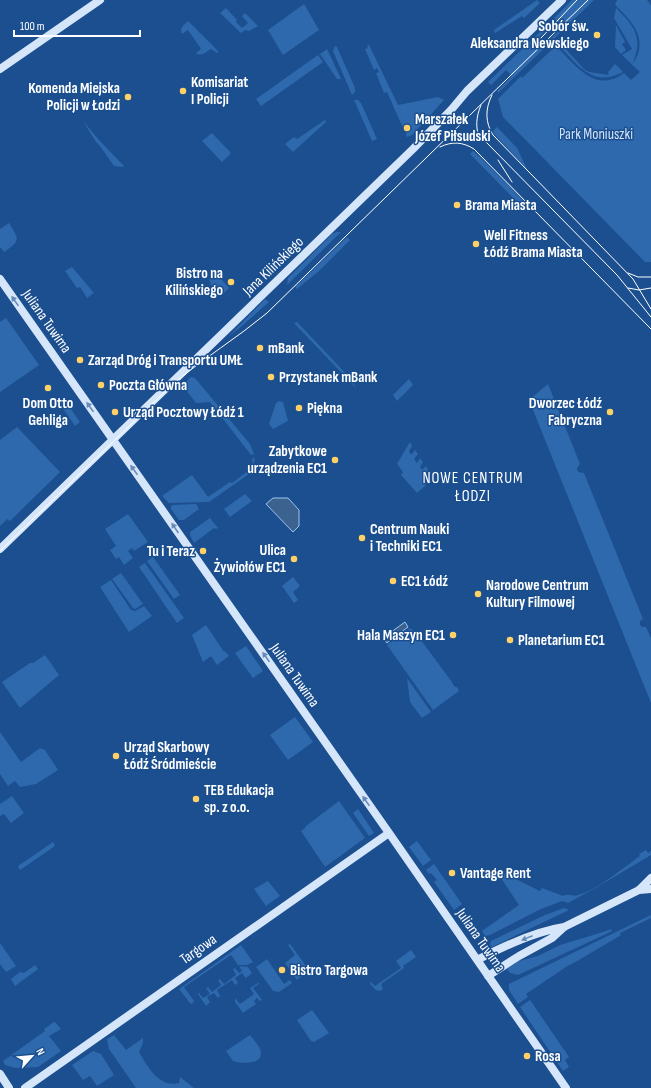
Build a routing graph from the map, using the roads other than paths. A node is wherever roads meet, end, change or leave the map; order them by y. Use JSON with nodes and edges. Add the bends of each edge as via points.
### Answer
{"nodes":[{"id":1,"x":100,"y":0,"type":"edge"},
{"id":2,"x":562,"y":0,"type":"edge"},
{"id":3,"x":0,"y":69,"type":"edge"},
{"id":4,"x":0,"y":279,"type":"edge"},
{"id":5,"x":112,"y":439,"type":"junction"},
{"id":6,"x":0,"y":549,"type":"edge"},
{"id":7,"x":389,"y":833,"type":"junction"},
{"id":8,"x":651,"y":878,"type":"edge"},
{"id":9,"x":651,"y":889,"type":"edge"},
{"id":10,"x":639,"y":890,"type":"junction"},
{"id":11,"x":564,"y":927,"type":"junction"},
{"id":12,"x":477,"y":960,"type":"junction"},
{"id":13,"x":488,"y":976,"type":"junction"},
{"id":14,"x":0,"y":1074,"type":"edge"},
{"id":15,"x":10,"y":1088,"type":"edge"},
{"id":16,"x":25,"y":1088,"type":"edge"},
{"id":17,"x":566,"y":1088,"type":"edge"}],
"edges":[{"from":1,"to":3,"type":"street"},
{"from":2,"to":5,"type":"street","name":"Jana Kilińskiego","via":[[468,91],[408,154]]},
{"from":5,"to":4,"type":"street","name":"Juliana Tuwima","one_way":true},
{"from":5,"to":6,"type":"street","name":"Jana Kilińskiego"},
{"from":7,"to":5,"type":"street","name":"Juliana Tuwima","one_way":true},
{"from":7,"to":12,"type":"street","name":"Juliana Tuwima"},
{"from":7,"to":16,"type":"street","name":"Targowa"},
{"from":8,"to":10,"type":"street"},
{"from":9,"to":10,"type":"street"},
{"from":10,"to":11,"type":"street"},
{"from":11,"to":12,"type":"street","one_way":true,"via":[[549,929]]},
{"from":11,"to":13,"type":"street","via":[[552,938]]},
{"from":12,"to":13,"type":"street","name":"Juliana Tuwima"},
{"from":13,"to":17,"type":"street","name":"Juliana Tuwima"},
{"from":14,"to":15,"type":"street"}]}
